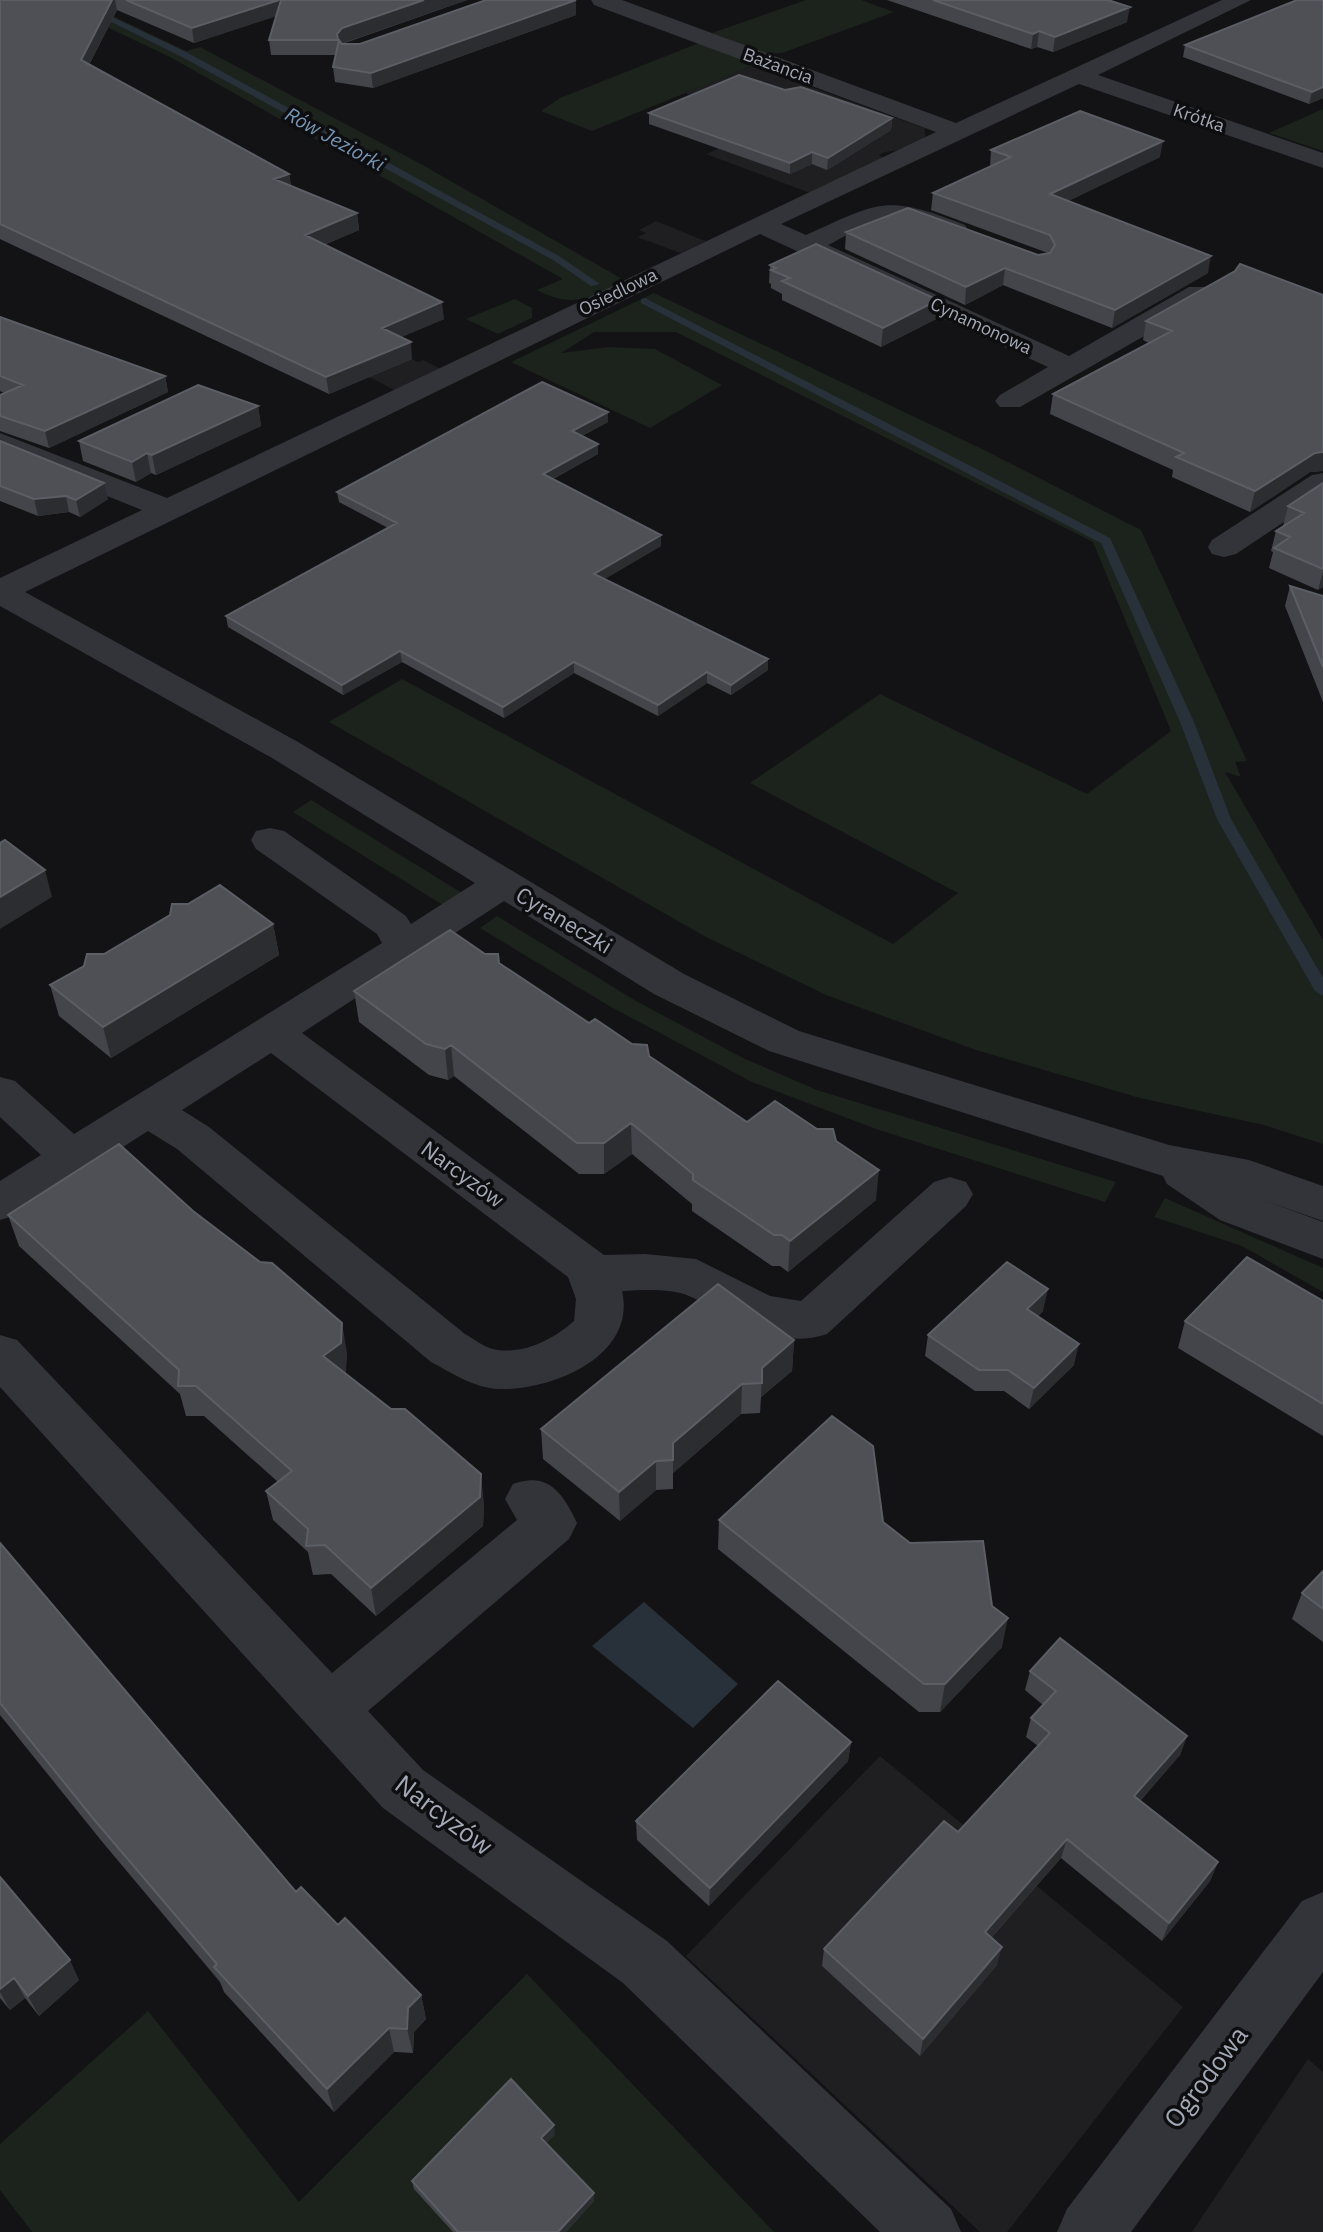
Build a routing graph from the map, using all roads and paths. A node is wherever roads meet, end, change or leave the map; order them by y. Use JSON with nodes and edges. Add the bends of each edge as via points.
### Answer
{"nodes":[{"id":1,"x":602,"y":0,"type":"edge"},
{"id":2,"x":1240,"y":0,"type":"edge"},
{"id":3,"x":1076,"y":75,"type":"junction"},
{"id":4,"x":954,"y":131,"type":"junction"},
{"id":5,"x":1323,"y":161,"type":"edge"},
{"id":6,"x":760,"y":224,"type":"junction"},
{"id":7,"x":981,"y":240,"type":"edge"},
{"id":8,"x":805,"y":246,"type":"junction"},
{"id":9,"x":1220,"y":281,"type":"edge"},
{"id":10,"x":1070,"y":367,"type":"junction"},
{"id":11,"x":1010,"y":401,"type":"dead end"},
{"id":12,"x":0,"y":442,"type":"edge"},
{"id":13,"x":90,"y":443,"type":"edge"},
{"id":14,"x":50,"y":462,"type":"junction"},
{"id":15,"x":1323,"y":482,"type":"edge"},
{"id":16,"x":169,"y":510,"type":"junction"},
{"id":17,"x":1224,"y":547,"type":"dead end"},
{"id":18,"x":0,"y":592,"type":"edge"},
{"id":19,"x":270,"y":840,"type":"dead end"},
{"id":20,"x":504,"y":883,"type":"junction"},
{"id":21,"x":405,"y":948,"type":"junction"},
{"id":22,"x":272,"y":1032,"type":"junction"},
{"id":23,"x":0,"y":1092,"type":"edge"},
{"id":24,"x":151,"y":1112,"type":"junction"},
{"id":25,"x":71,"y":1157,"type":"junction"},
{"id":26,"x":1168,"y":1161,"type":"junction"},
{"id":27,"x":950,"y":1194,"type":"dead end"},
{"id":28,"x":0,"y":1203,"type":"edge"},
{"id":29,"x":1323,"y":1204,"type":"edge"},
{"id":30,"x":1323,"y":1241,"type":"edge"},
{"id":31,"x":592,"y":1274,"type":"junction"},
{"id":32,"x":0,"y":1354,"type":"edge"},
{"id":33,"x":531,"y":1499,"type":"dead end"},
{"id":34,"x":330,"y":1709,"type":"junction"},
{"id":35,"x":1323,"y":1922,"type":"edge"},
{"id":36,"x":928,"y":2232,"type":"edge"},
{"id":37,"x":1090,"y":2232,"type":"edge"}],
"edges":[{"from":1,"to":4,"type":"street","name":"Bażancia"},
{"from":2,"to":3,"type":"street","name":"Osiedlowa"},
{"from":3,"to":4,"type":"street","name":"Osiedlowa"},
{"from":3,"to":5,"type":"street","name":"Krótka"},
{"from":4,"to":6,"type":"street","name":"Osiedlowa"},
{"from":6,"to":8,"type":"street","name":"Cynamonowa"},
{"from":6,"to":16,"type":"street","name":"Osiedlowa"},
{"from":7,"to":8,"type":"street","via":[[890,211]]},
{"from":8,"to":10,"type":"street","name":"Cynamonowa"},
{"from":9,"to":10,"type":"street","name":"Cynamonowa"},
{"from":10,"to":11,"type":"street","name":"Cynamonowa"},
{"from":12,"to":14,"type":"street"},
{"from":13,"to":14,"type":"street"},
{"from":14,"to":16,"type":"street"},
{"from":15,"to":17,"type":"street"},
{"from":16,"to":18,"type":"street","name":"Osiedlowa"},
{"from":18,"to":20,"type":"street","name":"Cyraneczki","via":[[285,750]]},
{"from":19,"to":21,"type":"street","via":[[392,925]]},
{"from":20,"to":21,"type":"street"},
{"from":20,"to":26,"type":"street","name":"Cyraneczki","via":[[669,984],[784,1041]]},
{"from":21,"to":22,"type":"street"},
{"from":22,"to":24,"type":"street"},
{"from":22,"to":31,"type":"street","name":"Narcyzów"},
{"from":23,"to":25,"type":"street"},
{"from":24,"to":25,"type":"street"},
{"from":24,"to":31,"type":"street","via":[[193,1138],[448,1348],[488,1368],[533,1367],[567,1353],[597,1327],[601,1308]]},
{"from":25,"to":28,"type":"street"},
{"from":26,"to":29,"type":"street","name":"Cyraneczki","via":[[1249,1177]]},
{"from":26,"to":30,"type":"street","name":"Cyraneczki","via":[[1236,1208]]},
{"from":27,"to":31,"type":"street","via":[[810,1321],[760,1313],[696,1277]]},
{"from":32,"to":34,"type":"street","name":"Narcyzów"},
{"from":33,"to":34,"type":"street","via":[[551,1523]]},
{"from":34,"to":36,"type":"street","name":"Narcyzów","via":[[403,1789],[645,1962]]},
{"from":35,"to":37,"type":"street","name":"Ogrodowa"}]}
